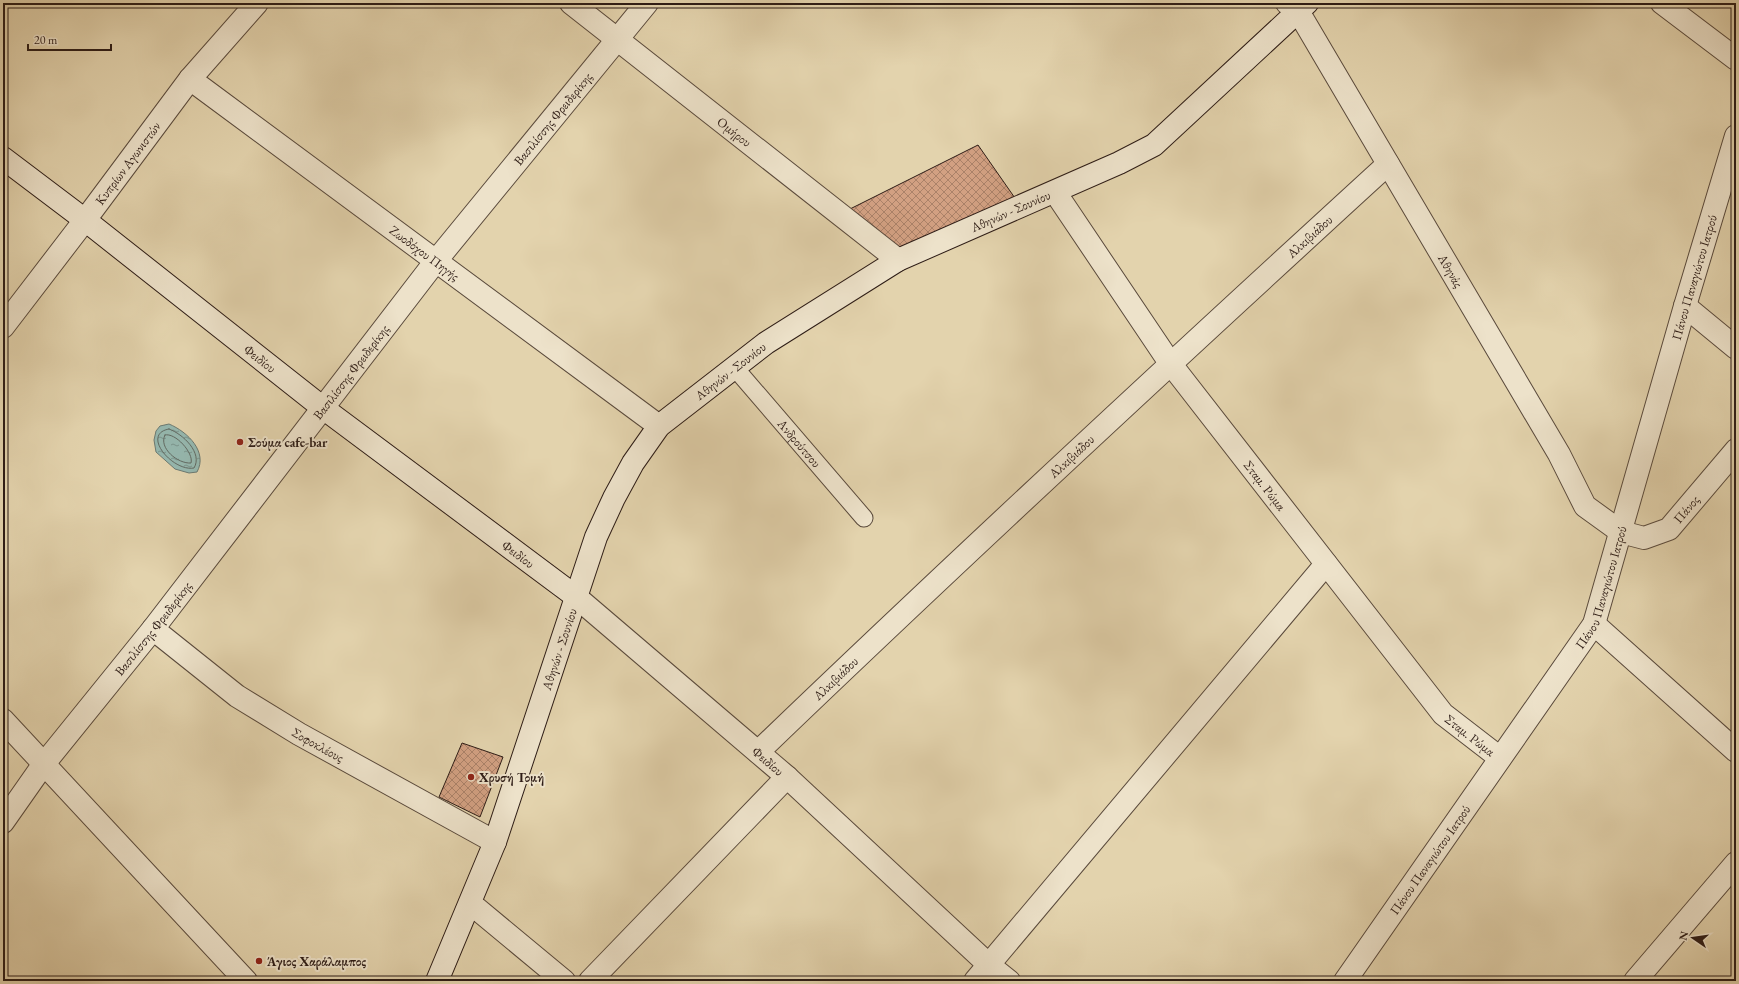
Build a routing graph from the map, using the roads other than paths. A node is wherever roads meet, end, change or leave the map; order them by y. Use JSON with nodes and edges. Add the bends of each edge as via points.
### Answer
{"nodes":[{"id":1,"x":257,"y":3,"type":"edge"},
{"id":2,"x":571,"y":3,"type":"edge"},
{"id":3,"x":647,"y":3,"type":"edge"},
{"id":4,"x":1662,"y":3,"type":"edge"},
{"id":5,"x":1297,"y":6,"type":"edge"},
{"id":6,"x":617,"y":39,"type":"junction"},
{"id":7,"x":1736,"y":58,"type":"edge"},
{"id":8,"x":190,"y":79,"type":"junction"},
{"id":9,"x":1736,"y":136,"type":"edge"},
{"id":10,"x":3,"y":158,"type":"edge"},
{"id":11,"x":1388,"y":164,"type":"junction"},
{"id":12,"x":1055,"y":192,"type":"junction"},
{"id":13,"x":85,"y":220,"type":"junction"},
{"id":14,"x":898,"y":260,"type":"junction"},
{"id":15,"x":435,"y":262,"type":"junction"},
{"id":16,"x":1685,"y":306,"type":"junction"},
{"id":17,"x":3,"y":327,"type":"edge"},
{"id":18,"x":1736,"y":348,"type":"edge"},
{"id":19,"x":1170,"y":363,"type":"junction"},
{"id":20,"x":735,"y":368,"type":"junction"},
{"id":21,"x":323,"y":408,"type":"junction"},
{"id":22,"x":659,"y":426,"type":"junction"},
{"id":23,"x":1736,"y":450,"type":"edge"},
{"id":24,"x":864,"y":518,"type":"dead end"},
{"id":25,"x":1621,"y":532,"type":"junction"},
{"id":26,"x":1326,"y":564,"type":"junction"},
{"id":27,"x":575,"y":596,"type":"junction"},
{"id":28,"x":1594,"y":624,"type":"junction"},
{"id":29,"x":153,"y":629,"type":"junction"},
{"id":30,"x":3,"y":720,"type":"edge"},
{"id":31,"x":1736,"y":751,"type":"edge"},
{"id":32,"x":758,"y":752,"type":"junction"},
{"id":33,"x":1500,"y":758,"type":"junction"},
{"id":34,"x":43,"y":765,"type":"junction"},
{"id":35,"x":787,"y":777,"type":"junction"},
{"id":36,"x":3,"y":822,"type":"edge"},
{"id":37,"x":495,"y":842,"type":"junction"},
{"id":38,"x":1736,"y":863,"type":"edge"},
{"id":39,"x":470,"y":903,"type":"junction"},
{"id":40,"x":989,"y":965,"type":"junction"},
{"id":41,"x":246,"y":981,"type":"edge"},
{"id":42,"x":437,"y":981,"type":"edge"},
{"id":43,"x":564,"y":981,"type":"edge"},
{"id":44,"x":590,"y":981,"type":"edge"},
{"id":45,"x":975,"y":981,"type":"edge"},
{"id":46,"x":1009,"y":981,"type":"edge"},
{"id":47,"x":1345,"y":981,"type":"edge"},
{"id":48,"x":1635,"y":981,"type":"edge"}],
"edges":[{"from":1,"to":8,"type":"street","name":"Κυπρίων Αγωνιστών"},
{"from":2,"to":6,"type":"street","name":"Ομήρου"},
{"from":3,"to":6,"type":"street","name":"Βασιλίσσης Φρειδερίκης"},
{"from":4,"to":7,"type":"street"},
{"from":5,"to":11,"type":"street","name":"Αθηνάς"},
{"from":5,"to":12,"type":"street","name":"Αθηνών - Σουνίου","via":[[1154,144],[1119,164]]},
{"from":6,"to":14,"type":"street","name":"Ομήρου"},
{"from":6,"to":15,"type":"street","name":"Βασιλίσσης Φρειδερίκης"},
{"from":8,"to":13,"type":"street","name":"Κυπρίων Αγωνιστών"},
{"from":8,"to":15,"type":"street","name":"Ζωοδόχου Πηγής"},
{"from":9,"to":16,"type":"street","name":"Πάνου Παναγιώτου Ιατρού"},
{"from":10,"to":13,"type":"street","name":"Φειδίου"},
{"from":11,"to":19,"type":"street","name":"Αλκιβιάδου"},
{"from":11,"to":25,"type":"street","name":"Αθηνάς","via":[[1559,454],[1585,506]]},
{"from":12,"to":14,"type":"street","name":"Αθηνών - Σουνίου"},
{"from":12,"to":19,"type":"street","name":"Σταμ. Ρώμα"},
{"from":13,"to":17,"type":"street","name":"Κυπρίων Αγωνιστών"},
{"from":13,"to":21,"type":"street","name":"Φειδίου"},
{"from":14,"to":20,"type":"street","name":"Αθηνών - Σουνίου","via":[[766,342]]},
{"from":15,"to":21,"type":"street","name":"Βασιλίσσης Φρειδερίκης"},
{"from":15,"to":22,"type":"street","name":"Ζωοδόχου Πηγής"},
{"from":16,"to":18,"type":"street"},
{"from":16,"to":25,"type":"street","name":"Πάνου Παναγιώτου Ιατρού"},
{"from":19,"to":26,"type":"street","name":"Σταμ. Ρώμα"},
{"from":19,"to":32,"type":"street","name":"Αλκιβιάδου"},
{"from":20,"to":22,"type":"street","name":"Αθηνών - Σουνίου"},
{"from":20,"to":24,"type":"lane","name":"Ανδρούτσου"},
{"from":21,"to":27,"type":"street","name":"Φειδίου"},
{"from":21,"to":29,"type":"street","name":"Βασιλίσσης Φρειδερίκης"},
{"from":22,"to":27,"type":"street","name":"Αθηνών - Σουνίου","via":[[633,462],[614,498],[596,537]]},
{"from":23,"to":25,"type":"street","name":"Πάνος","via":[[1668,529],[1644,538]]},
{"from":25,"to":28,"type":"street","name":"Πάνου Παναγιώτου Ιατρού"},
{"from":26,"to":33,"type":"street","name":"Σταμ. Ρώμα","via":[[1443,714]]},
{"from":26,"to":40,"type":"street"},
{"from":27,"to":32,"type":"street","name":"Φειδίου"},
{"from":27,"to":37,"type":"street","name":"Αθηνών - Σουνίου"},
{"from":28,"to":31,"type":"street"},
{"from":28,"to":33,"type":"street","name":"Πάνου Παναγιώτου Ιατρού"},
{"from":29,"to":34,"type":"street","name":"Βασιλίσσης Φρειδερίκης"},
{"from":29,"to":37,"type":"street","name":"Σοφοκλέους","via":[[237,696],[306,738]]},
{"from":30,"to":34,"type":"street"},
{"from":32,"to":35,"type":"street","name":"Φειδίου"},
{"from":33,"to":47,"type":"street","name":"Πάνου Παναγιώτου Ιατρού"},
{"from":34,"to":36,"type":"street","name":"Βασιλίσσης Φρειδερίκης"},
{"from":34,"to":41,"type":"street"},
{"from":35,"to":40,"type":"street","name":"Φειδίου"},
{"from":35,"to":44,"type":"street"},
{"from":37,"to":39,"type":"street","name":"Αθηνών - Σουνίου"},
{"from":38,"to":48,"type":"street"},
{"from":39,"to":42,"type":"street","name":"Αθηνών - Σουνίου"},
{"from":39,"to":43,"type":"street"},
{"from":40,"to":45,"type":"street"},
{"from":40,"to":46,"type":"street","name":"Φειδίου"}]}
